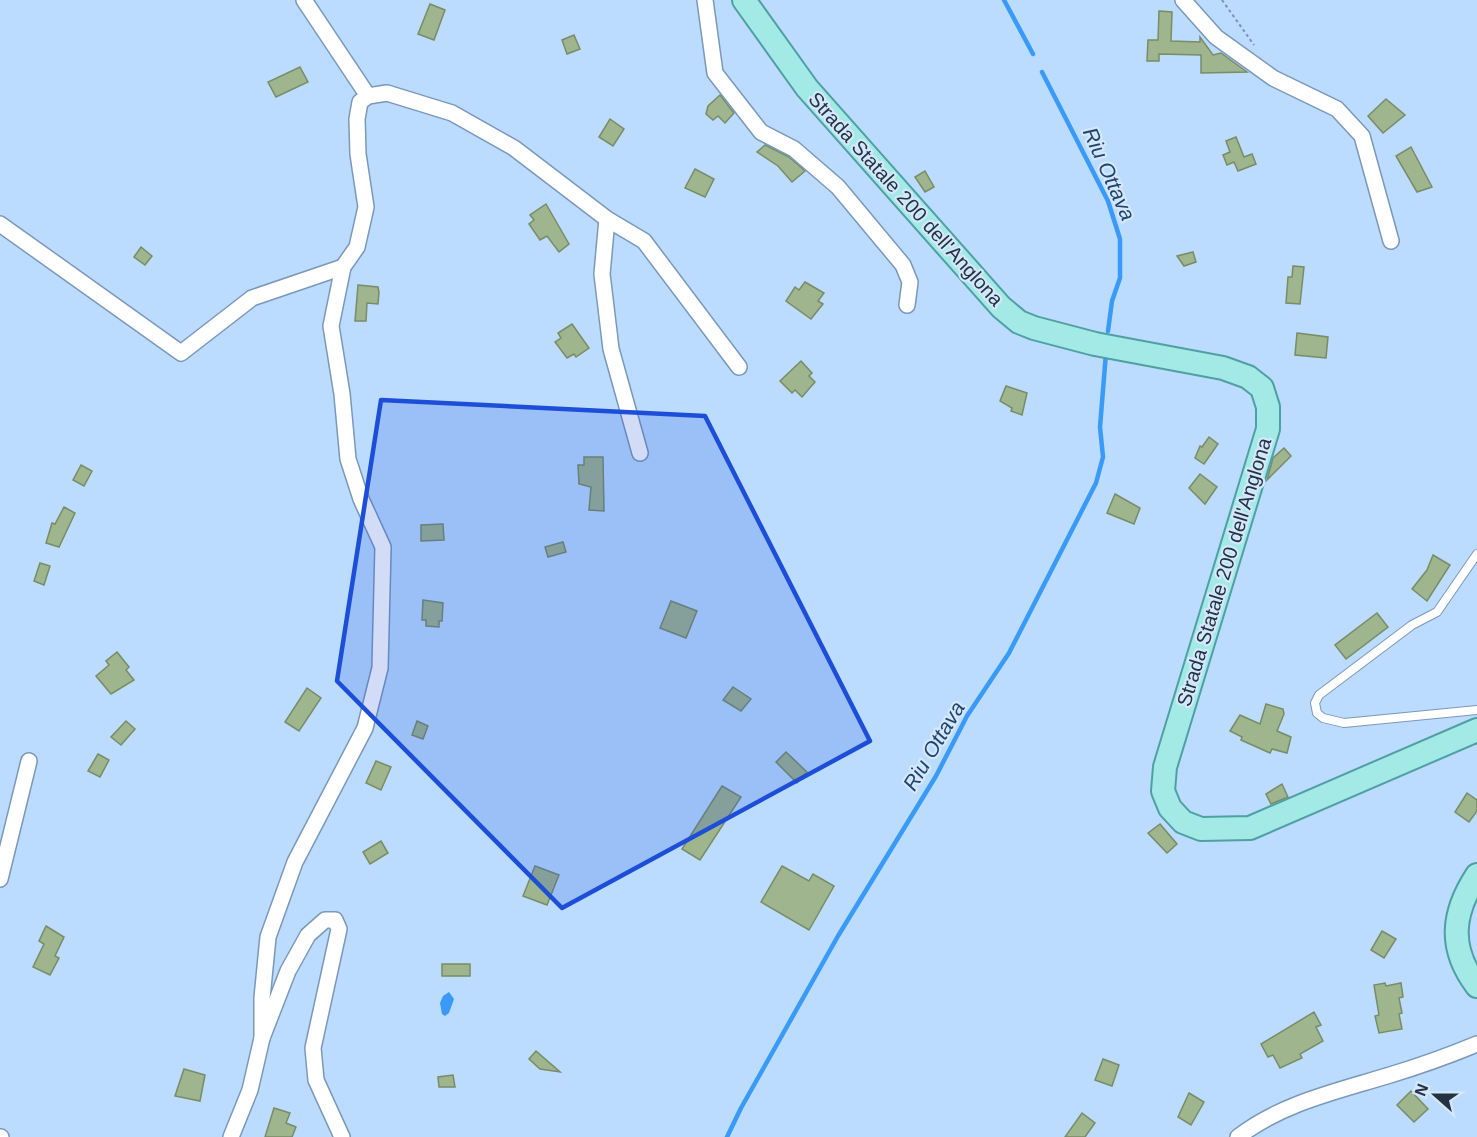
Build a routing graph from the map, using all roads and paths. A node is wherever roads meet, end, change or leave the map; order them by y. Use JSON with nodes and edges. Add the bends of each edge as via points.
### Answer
{"nodes":[{"id":1,"x":304,"y":0,"type":"edge"},
{"id":2,"x":705,"y":0,"type":"edge"},
{"id":3,"x":744,"y":0,"type":"edge"},
{"id":4,"x":1184,"y":0,"type":"edge"},
{"id":5,"x":1222,"y":0,"type":"edge"},
{"id":6,"x":1256,"y":48,"type":"dead end"},
{"id":7,"x":368,"y":96,"type":"junction"},
{"id":8,"x":607,"y":219,"type":"junction"},
{"id":9,"x":0,"y":224,"type":"edge"},
{"id":10,"x":1391,"y":241,"type":"dead end"},
{"id":11,"x":343,"y":267,"type":"junction"},
{"id":12,"x":907,"y":305,"type":"dead end"},
{"id":13,"x":739,"y":367,"type":"dead end"},
{"id":14,"x":640,"y":453,"type":"dead end"},
{"id":15,"x":1477,"y":554,"type":"edge"},
{"id":16,"x":1477,"y":710,"type":"edge"},
{"id":17,"x":1477,"y":730,"type":"edge"},
{"id":18,"x":28,"y":761,"type":"dead end"},
{"id":19,"x":1477,"y":874,"type":"edge"},
{"id":20,"x":0,"y":879,"type":"edge"},
{"id":21,"x":1477,"y":986,"type":"edge"},
{"id":22,"x":262,"y":1038,"type":"junction"},
{"id":23,"x":1477,"y":1044,"type":"edge"},
{"id":24,"x":231,"y":1137,"type":"edge"},
{"id":25,"x":342,"y":1137,"type":"edge"},
{"id":26,"x":1238,"y":1137,"type":"edge"}],
"edges":[{"from":1,"to":7,"type":"street"},
{"from":2,"to":12,"type":"street","via":[[715,73],[761,132],[794,148],[837,187],[903,265],[910,282]]},
{"from":3,"to":17,"type":"main road","name":"Strada Statale 200 dell'Anglona","via":[[807,88],[1001,308],[1019,322],[1095,344],[1223,368],[1262,387],[1268,407],[1266,435],[1165,767],[1163,791],[1170,808],[1183,822],[1201,829],[1250,828]]},
{"from":4,"to":10,"type":"street","via":[[1216,37],[1273,78],[1337,109],[1362,136]]},
{"from":5,"to":6,"type":"path"},
{"from":7,"to":8,"type":"street","via":[[387,93],[452,113],[514,148]]},
{"from":7,"to":11,"type":"street","via":[[360,102],[357,119],[366,207],[357,247]]},
{"from":8,"to":13,"type":"street","via":[[644,241]]},
{"from":8,"to":14,"type":"street","via":[[602,274],[611,349]]},
{"from":9,"to":11,"type":"street","via":[[181,353],[252,298]]},
{"from":11,"to":22,"type":"street","via":[[331,326],[348,459],[360,499],[383,547],[380,668],[365,728],[295,862],[268,938]]},
{"from":15,"to":16,"type":"lane","via":[[1437,612],[1319,695],[1315,703],[1317,713],[1344,723]]},
{"from":18,"to":20,"type":"street"},
{"from":19,"to":21,"type":"main road","via":[[1464,894],[1457,917],[1462,962]]},
{"from":22,"to":24,"type":"street","via":[[250,1090]]},
{"from":22,"to":25,"type":"street","via":[[288,971],[308,935],[325,920],[335,920],[339,929],[313,1048],[316,1080]]},
{"from":23,"to":26,"type":"street","via":[[1405,1071],[1310,1099],[1257,1122]]}]}
